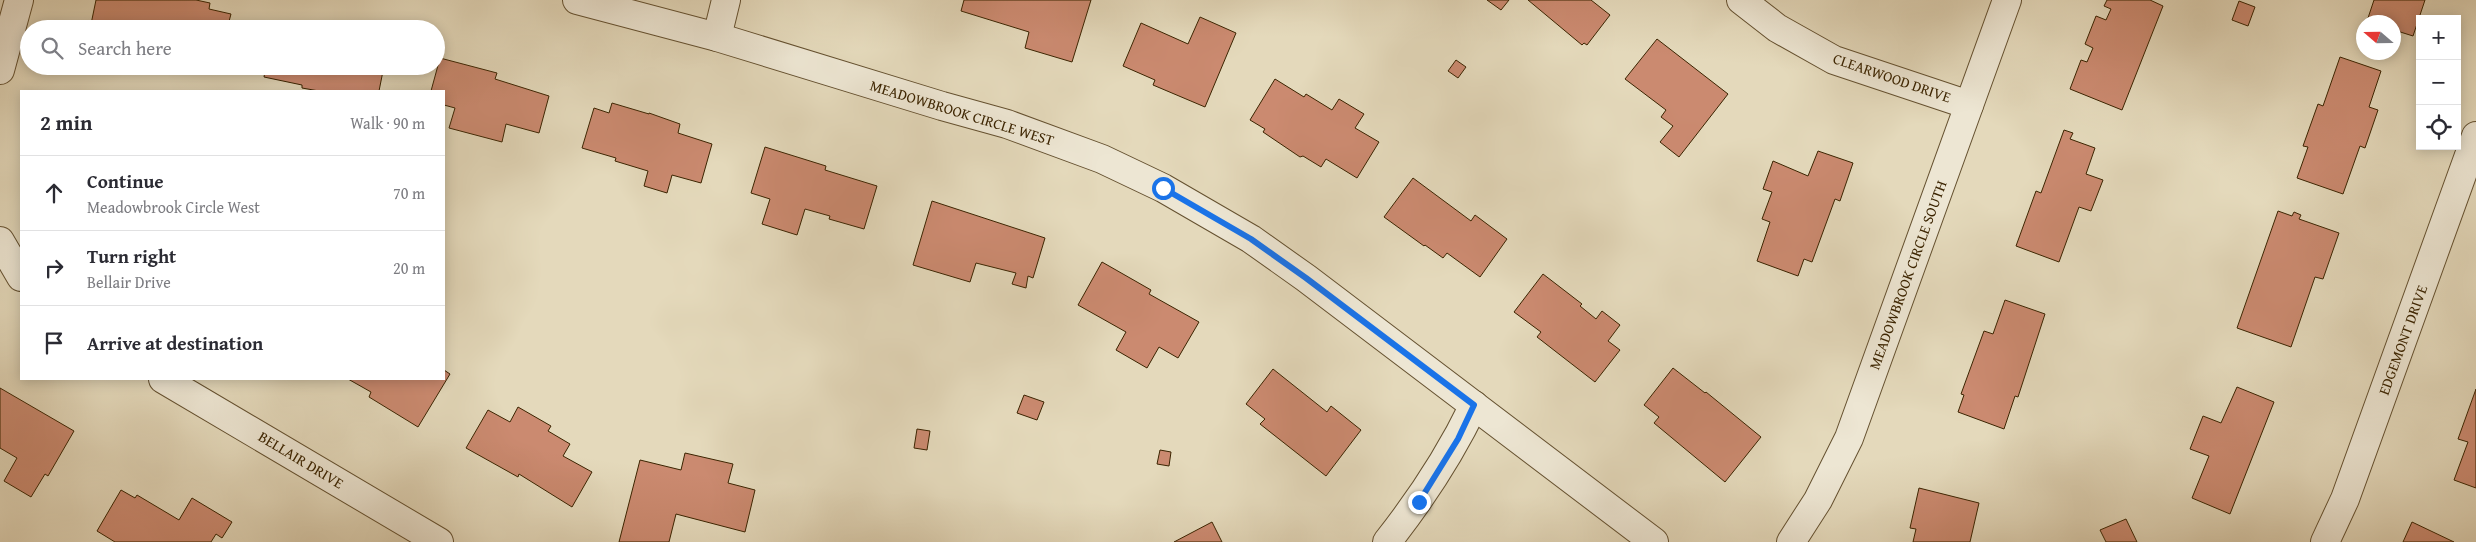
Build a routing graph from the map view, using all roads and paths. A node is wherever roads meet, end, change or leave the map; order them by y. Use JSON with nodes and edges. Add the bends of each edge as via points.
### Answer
{"nodes":[{"id":1,"x":19,"y":0,"type":"edge"},
{"id":2,"x":577,"y":0,"type":"edge"},
{"id":3,"x":726,"y":0,"type":"edge"},
{"id":4,"x":1741,"y":0,"type":"edge"},
{"id":5,"x":2008,"y":0,"type":"edge"},
{"id":6,"x":717,"y":37,"type":"junction"},
{"id":7,"x":0,"y":70,"type":"edge"},
{"id":8,"x":1969,"y":105,"type":"junction"},
{"id":9,"x":2476,"y":136,"type":"edge"},
{"id":10,"x":0,"y":241,"type":"edge"},
{"id":11,"x":20,"y":275,"type":"edge"},
{"id":12,"x":165,"y":380,"type":"edge"},
{"id":13,"x":1474,"y":405,"type":"junction"},
{"id":14,"x":439,"y":542,"type":"edge"},
{"id":15,"x":1387,"y":542,"type":"edge"},
{"id":16,"x":1654,"y":542,"type":"edge"},
{"id":17,"x":1791,"y":542,"type":"edge"},
{"id":18,"x":2325,"y":542,"type":"edge"}],
"edges":[{"from":1,"to":7,"type":"street"},
{"from":2,"to":6,"type":"street","name":"MEADOWBROOK CIRCLE WEST"},
{"from":3,"to":6,"type":"street"},
{"from":4,"to":8,"type":"street","name":"CLEARWOOD DRIVE","via":[[1777,28],[1834,60]]},
{"from":5,"to":8,"type":"street","name":"MEADOWBROOK CIRCLE SOUTH"},
{"from":6,"to":13,"type":"street","name":"MEADOWBROOK CIRCLE WEST","via":[[1007,124],[1102,160],[1163,188],[1251,239]]},
{"from":8,"to":17,"type":"street","name":"MEADOWBROOK CIRCLE SOUTH","via":[[1848,438],[1818,500]]},
{"from":9,"to":18,"type":"street","name":"EDGEMONT DRIVE","via":[[2345,499]]},
{"from":10,"to":11,"type":"street"},
{"from":12,"to":14,"type":"street","name":"BELLAIR DRIVE"},
{"from":13,"to":15,"type":"street","via":[[1458,439],[1419,502]]},
{"from":13,"to":16,"type":"street","name":"MEADOWBROOK CIRCLE WEST"}]}
